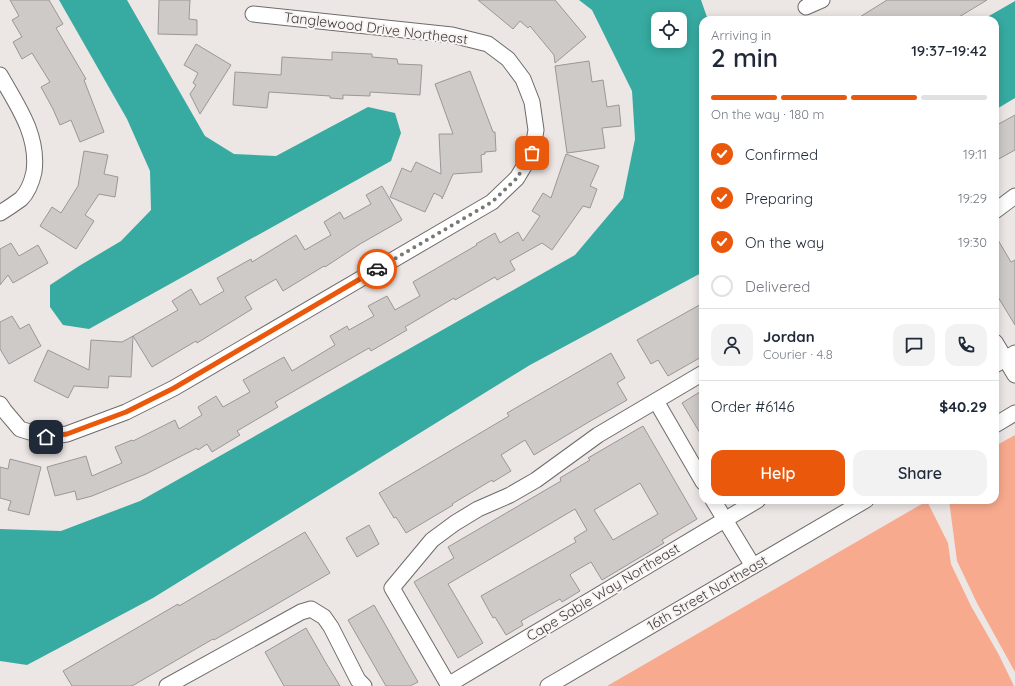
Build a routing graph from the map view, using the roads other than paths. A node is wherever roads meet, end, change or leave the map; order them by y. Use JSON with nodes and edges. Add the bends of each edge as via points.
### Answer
{"nodes":[{"id":1,"x":822,"y":0,"type":"edge"},
{"id":2,"x":806,"y":7,"type":"dead end"},
{"id":3,"x":252,"y":14,"type":"dead end"},
{"id":4,"x":0,"y":74,"type":"edge"},
{"id":5,"x":1015,"y":196,"type":"edge"},
{"id":6,"x":999,"y":208,"type":"edge"},
{"id":7,"x":0,"y":213,"type":"edge"},
{"id":8,"x":999,"y":349,"type":"edge"},
{"id":9,"x":1005,"y":359,"type":"edge"},
{"id":10,"x":699,"y":375,"type":"edge"},
{"id":11,"x":1015,"y":375,"type":"edge"},
{"id":12,"x":656,"y":401,"type":"junction"},
{"id":13,"x":0,"y":404,"type":"edge"},
{"id":14,"x":1015,"y":413,"type":"edge"},
{"id":15,"x":999,"y":423,"type":"edge"},
{"id":16,"x":699,"y":475,"type":"edge"},
{"id":17,"x":716,"y":504,"type":"edge"},
{"id":18,"x":751,"y":504,"type":"edge"},
{"id":19,"x":859,"y":504,"type":"edge"},
{"id":20,"x":725,"y":519,"type":"junction"},
{"id":21,"x":753,"y":566,"type":"junction"},
{"id":22,"x":167,"y":686,"type":"edge"},
{"id":23,"x":364,"y":686,"type":"edge"},
{"id":24,"x":449,"y":686,"type":"edge"},
{"id":25,"x":548,"y":686,"type":"edge"}],
"edges":[{"from":1,"to":2,"type":"street"},
{"from":3,"to":13,"type":"street","name":"Tanglewood Drive Northeast","via":[[452,35],[488,44],[508,59],[523,79],[532,102],[536,130],[532,153],[517,178],[492,202],[174,388],[126,412],[67,434],[46,437],[20,429]]},
{"from":4,"to":7,"type":"street","via":[[26,120],[33,141],[35,161],[32,182],[22,198]]},
{"from":5,"to":6,"type":"street"},
{"from":8,"to":9,"type":"street"},
{"from":9,"to":11,"type":"street"},
{"from":10,"to":12,"type":"street"},
{"from":12,"to":16,"type":"street"},
{"from":12,"to":24,"type":"street","via":[[598,435],[536,480],[455,523],[432,540],[392,588]]},
{"from":14,"to":15,"type":"street"},
{"from":17,"to":20,"type":"street"},
{"from":18,"to":20,"type":"street","name":"Cape Sable Way Northeast"},
{"from":19,"to":21,"type":"street","name":"16th Street Northeast"},
{"from":20,"to":21,"type":"street"},
{"from":20,"to":24,"type":"street","name":"Cape Sable Way Northeast"},
{"from":21,"to":25,"type":"street","name":"16th Street Northeast"},
{"from":22,"to":23,"type":"street","via":[[301,612],[311,609],[324,617],[331,627],[358,680]]}]}
